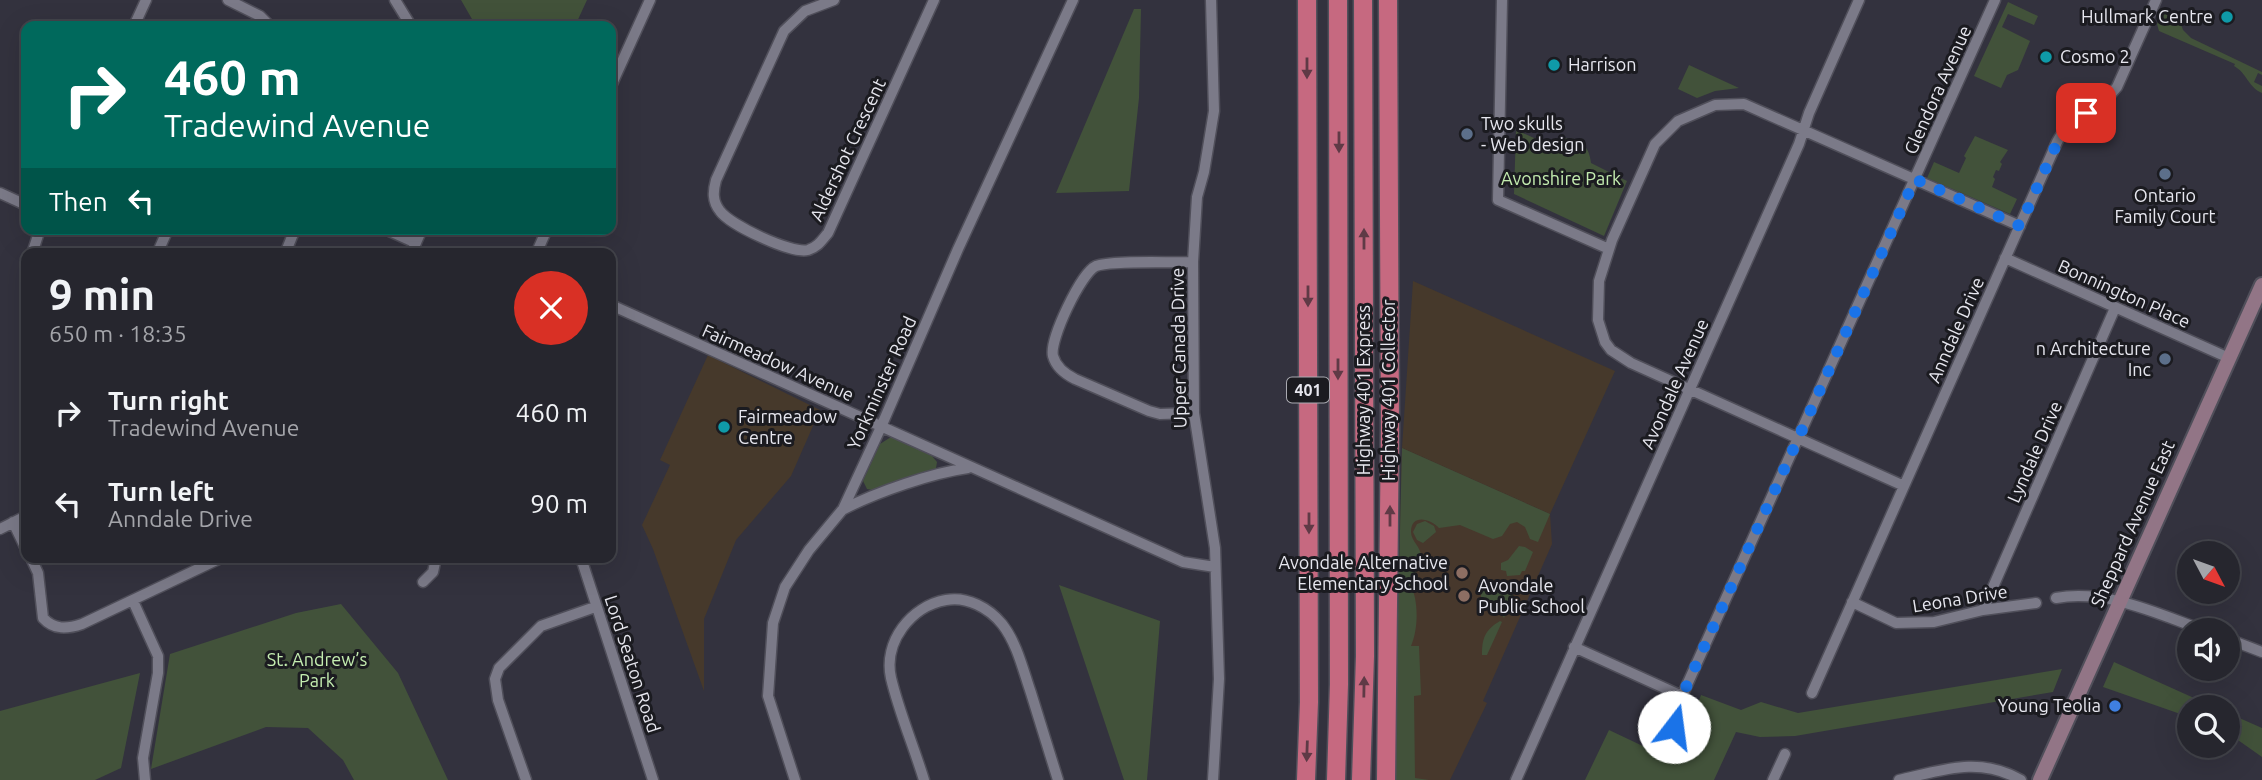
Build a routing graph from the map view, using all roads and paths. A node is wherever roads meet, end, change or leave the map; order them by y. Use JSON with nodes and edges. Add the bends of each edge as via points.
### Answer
{"nodes":[{"id":1,"x":146,"y":0,"type":"edge"},
{"id":2,"x":228,"y":0,"type":"edge"},
{"id":3,"x":395,"y":0,"type":"edge"},
{"id":4,"x":650,"y":0,"type":"edge"},
{"id":5,"x":834,"y":0,"type":"edge"},
{"id":6,"x":934,"y":0,"type":"edge"},
{"id":7,"x":1073,"y":0,"type":"edge"},
{"id":8,"x":1211,"y":0,"type":"edge"},
{"id":9,"x":1307,"y":0,"type":"edge"},
{"id":10,"x":1338,"y":0,"type":"edge"},
{"id":11,"x":1363,"y":0,"type":"edge"},
{"id":12,"x":1388,"y":0,"type":"edge"},
{"id":13,"x":1399,"y":0,"type":"edge"},
{"id":14,"x":1502,"y":0,"type":"edge"},
{"id":15,"x":1859,"y":0,"type":"edge"},
{"id":16,"x":1996,"y":0,"type":"edge"},
{"id":17,"x":2156,"y":0,"type":"edge"},
{"id":18,"x":136,"y":21,"type":"edge"},
{"id":19,"x":265,"y":21,"type":"edge"},
{"id":20,"x":408,"y":21,"type":"edge"},
{"id":21,"x":616,"y":75,"type":"edge"},
{"id":22,"x":1804,"y":130,"type":"junction"},
{"id":23,"x":1915,"y":179,"type":"junction"},
{"id":24,"x":0,"y":193,"type":"edge"},
{"id":25,"x":21,"y":203,"type":"edge"},
{"id":26,"x":2020,"y":226,"type":"junction"},
{"id":27,"x":399,"y":235,"type":"edge"},
{"id":28,"x":419,"y":235,"type":"edge"},
{"id":29,"x":416,"y":243,"type":"junction"},
{"id":30,"x":414,"y":248,"type":"edge"},
{"id":31,"x":1609,"y":249,"type":"junction"},
{"id":32,"x":2005,"y":258,"type":"junction"},
{"id":33,"x":1192,"y":262,"type":"junction"},
{"id":34,"x":2262,"y":285,"type":"edge"},
{"id":35,"x":616,"y":307,"type":"edge"},
{"id":36,"x":2115,"y":308,"type":"junction"},
{"id":37,"x":1389,"y":335,"type":"junction"},
{"id":38,"x":2230,"y":358,"type":"junction"},
{"id":39,"x":1690,"y":389,"type":"junction"},
{"id":40,"x":1194,"y":413,"type":"junction"},
{"id":41,"x":881,"y":427,"type":"junction"},
{"id":42,"x":1800,"y":438,"type":"junction"},
{"id":43,"x":970,"y":468,"type":"junction"},
{"id":44,"x":1904,"y":486,"type":"junction"},
{"id":45,"x":843,"y":509,"type":"junction"},
{"id":46,"x":21,"y":519,"type":"edge"},
{"id":47,"x":13,"y":523,"type":"junction"},
{"id":48,"x":0,"y":529,"type":"edge"},
{"id":49,"x":21,"y":539,"type":"edge"},
{"id":50,"x":33,"y":563,"type":"edge"},
{"id":51,"x":211,"y":563,"type":"edge"},
{"id":52,"x":435,"y":563,"type":"edge"},
{"id":53,"x":582,"y":563,"type":"edge"},
{"id":54,"x":1215,"y":567,"type":"junction"},
{"id":55,"x":424,"y":582,"type":"dead end"},
{"id":56,"x":2056,"y":598,"type":"dead end"},
{"id":57,"x":133,"y":601,"type":"junction"},
{"id":58,"x":2119,"y":602,"type":"junction"},
{"id":59,"x":1852,"y":603,"type":"junction"},
{"id":60,"x":2036,"y":603,"type":"dead end"},
{"id":61,"x":595,"y":607,"type":"junction"},
{"id":62,"x":1983,"y":610,"type":"junction"},
{"id":63,"x":2177,"y":620,"type":"edge"},
{"id":64,"x":2240,"y":644,"type":"edge"},
{"id":65,"x":1574,"y":647,"type":"junction"},
{"id":66,"x":2262,"y":652,"type":"edge"},
{"id":67,"x":1812,"y":693,"type":"dead end"},
{"id":68,"x":1682,"y":696,"type":"junction"},
{"id":69,"x":1676,"y":730,"type":"dead end"},
{"id":70,"x":1785,"y":754,"type":"dead end"},
{"id":71,"x":145,"y":780,"type":"edge"},
{"id":72,"x":526,"y":780,"type":"edge"},
{"id":73,"x":653,"y":780,"type":"edge"},
{"id":74,"x":795,"y":780,"type":"edge"},
{"id":75,"x":925,"y":780,"type":"edge"},
{"id":76,"x":1058,"y":780,"type":"edge"},
{"id":77,"x":1213,"y":780,"type":"edge"},
{"id":78,"x":1306,"y":780,"type":"edge"},
{"id":79,"x":1336,"y":780,"type":"edge"},
{"id":80,"x":1361,"y":780,"type":"edge"},
{"id":81,"x":1386,"y":780,"type":"edge"},
{"id":82,"x":1516,"y":780,"type":"edge"},
{"id":83,"x":1773,"y":780,"type":"edge"},
{"id":84,"x":1899,"y":780,"type":"edge"},
{"id":85,"x":2021,"y":780,"type":"edge"},
{"id":86,"x":2040,"y":780,"type":"edge"}],
"edges":[{"from":1,"to":18,"type":"street"},
{"from":2,"to":19,"type":"street"},
{"from":3,"to":20,"type":"street"},
{"from":4,"to":21,"type":"street"},
{"from":5,"to":6,"type":"street","name":"Aldershot Crescent","via":[[805,12],[784,31],[713,193],[720,212],[729,220],[790,249],[819,246],[828,233]]},
{"from":7,"to":41,"type":"street","name":"Yorkminster Road"},
{"from":8,"to":33,"type":"street","name":"Upper Canada Drive","via":[[1214,111]]},
{"from":9,"to":78,"type":"highway","number":"401","one_way":true},
{"from":10,"to":79,"type":"highway","name":"Highway 401 Express","number":"401","one_way":true},
{"from":80,"to":11,"type":"highway","name":"Highway 401 Express","one_way":true,"via":[[1365,625]]},
{"from":12,"to":37,"type":"highway","name":"Highway 401 Collector"},
{"from":13,"to":37,"type":"highway","via":[[1396,287]]},
{"from":14,"to":31,"type":"street","via":[[1498,200]]},
{"from":15,"to":22,"type":"street","name":"Avondale Avenue"},
{"from":16,"to":23,"type":"street","name":"Glendora Avenue"},
{"from":17,"to":26,"type":"street","name":"Anndale Drive","via":[[2117,87],[2060,136]]},
{"from":22,"to":23,"type":"street"},
{"from":22,"to":31,"type":"street","via":[[1744,104],[1715,105],[1678,121],[1655,144]]},
{"from":22,"to":39,"type":"street","name":"Avondale Avenue"},
{"from":23,"to":26,"type":"street"},
{"from":23,"to":42,"type":"street","name":"Glendora Avenue"},
{"from":24,"to":25,"type":"street"},
{"from":26,"to":32,"type":"street","name":"Anndale Drive"},
{"from":27,"to":29,"type":"street"},
{"from":28,"to":29,"type":"street"},
{"from":29,"to":30,"type":"street"},
{"from":31,"to":39,"type":"street","via":[[1598,281],[1598,320],[1605,342],[1631,363]]},
{"from":32,"to":36,"type":"street","name":"Bonnington Place"},
{"from":32,"to":44,"type":"street","name":"Anndale Drive"},
{"from":33,"to":40,"type":"street","name":"Upper Canada Drive"},
{"from":33,"to":40,"type":"street","via":[[1106,264],[1090,269],[1070,303],[1052,350],[1064,373],[1075,379],[1149,411]]},
{"from":34,"to":38,"type":"main road","name":"Sheppard Avenue East"},
{"from":35,"to":41,"type":"street","name":"Fairmeadow Avenue"},
{"from":36,"to":38,"type":"street","name":"Bonnington Place"},
{"from":36,"to":62,"type":"street","name":"Lyndale Drive"},
{"from":81,"to":37,"type":"highway","name":"Highway 401 Collector","one_way":true},
{"from":38,"to":58,"type":"main road","name":"Sheppard Avenue East"},
{"from":39,"to":42,"type":"street"},
{"from":39,"to":65,"type":"street","name":"Avondale Avenue"},
{"from":40,"to":54,"type":"street","name":"Upper Canada Drive"},
{"from":41,"to":43,"type":"street","name":"Fairmeadow Avenue"},
{"from":41,"to":45,"type":"street","name":"Yorkminster Road"},
{"from":42,"to":44,"type":"street"},
{"from":42,"to":68,"type":"street","name":"Glendora Avenue"},
{"from":43,"to":45,"type":"street","via":[[946,471]]},
{"from":43,"to":54,"type":"street","name":"Fairmeadow Avenue","via":[[1183,562]]},
{"from":44,"to":59,"type":"street","name":"Anndale Drive"},
{"from":45,"to":74,"type":"street","name":"Yorkminster Road","via":[[785,587],[773,622],[768,696]]},
{"from":46,"to":47,"type":"street"},
{"from":47,"to":48,"type":"street"},
{"from":47,"to":49,"type":"street"},
{"from":50,"to":57,"type":"street","via":[[41,614],[54,627],[73,627]]},
{"from":51,"to":57,"type":"street"},
{"from":52,"to":55,"type":"street"},
{"from":53,"to":61,"type":"street","name":"Lord Seaton Road"},
{"from":54,"to":77,"type":"street","name":"Upper Canada Drive","via":[[1219,679]]},
{"from":56,"to":58,"type":"street","via":[[2074,595]]},
{"from":57,"to":71,"type":"street","via":[[158,656],[143,758]]},
{"from":58,"to":63,"type":"street"},
{"from":58,"to":86,"type":"main road","name":"Sheppard Avenue East"},
{"from":59,"to":62,"type":"street","name":"Leona Drive","via":[[1896,623],[1934,622]]},
{"from":59,"to":67,"type":"street","name":"Anndale Drive"},
{"from":60,"to":62,"type":"street","name":"Leona Drive"},
{"from":61,"to":72,"type":"street","via":[[541,626],[499,668],[495,679],[498,700]]},
{"from":61,"to":73,"type":"street","name":"Lord Seaton Road"},
{"from":64,"to":66,"type":"street"},
{"from":65,"to":68,"type":"street"},
{"from":65,"to":82,"type":"street","name":"Avondale Avenue"},
{"from":68,"to":69,"type":"street","name":"Glendora Avenue","via":[[1674,717]]},
{"from":70,"to":83,"type":"street"},
{"from":75,"to":76,"type":"street","via":[[891,679],[890,661],[906,622],[927,605],[949,599],[976,604],[1008,633]]},
{"from":84,"to":85,"type":"street","via":[[1962,765],[2007,772]]}]}
